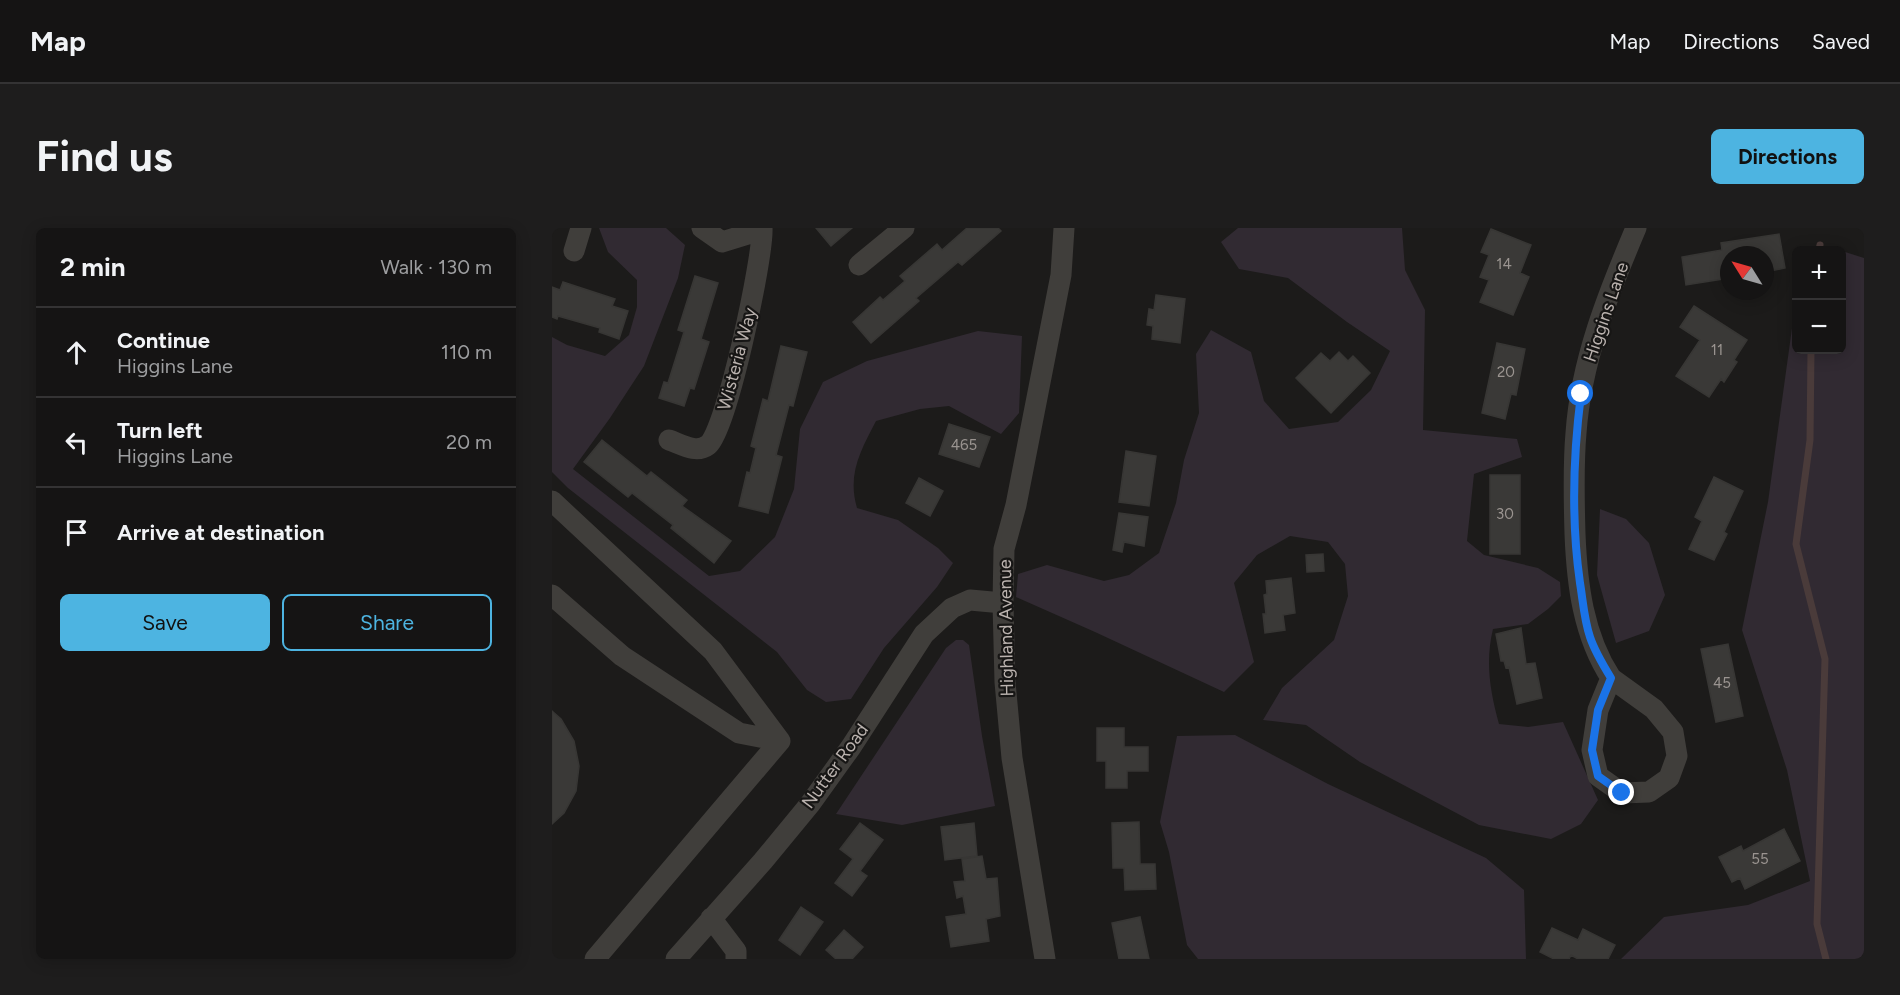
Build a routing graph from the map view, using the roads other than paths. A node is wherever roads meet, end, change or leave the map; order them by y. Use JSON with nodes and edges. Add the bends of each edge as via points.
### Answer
{"nodes":[{"id":1,"x":581,"y":228,"type":"edge"},
{"id":2,"x":702,"y":228,"type":"edge"},
{"id":3,"x":754,"y":228,"type":"edge"},
{"id":4,"x":762,"y":228,"type":"edge"},
{"id":5,"x":904,"y":228,"type":"edge"},
{"id":6,"x":1064,"y":228,"type":"edge"},
{"id":7,"x":1636,"y":228,"type":"edge"},
{"id":8,"x":574,"y":251,"type":"dead end"},
{"id":9,"x":859,"y":265,"type":"dead end"},
{"id":10,"x":669,"y":440,"type":"dead end"},
{"id":11,"x":552,"y":501,"type":"edge"},
{"id":12,"x":552,"y":595,"type":"edge"},
{"id":13,"x":1003,"y":603,"type":"junction"},
{"id":14,"x":1611,"y":678,"type":"junction"},
{"id":15,"x":780,"y":741,"type":"junction"},
{"id":16,"x":711,"y":918,"type":"junction"},
{"id":17,"x":595,"y":959,"type":"edge"},
{"id":18,"x":676,"y":959,"type":"edge"},
{"id":19,"x":736,"y":959,"type":"edge"},
{"id":20,"x":1045,"y":959,"type":"edge"}],
"edges":[{"from":1,"to":8,"type":"street"},
{"from":2,"to":3,"type":"street","via":[[722,242],[748,234]]},
{"from":4,"to":10,"type":"street","name":"Wisteria Way","via":[[753,299],[716,437],[708,446],[696,450]]},
{"from":5,"to":9,"type":"street"},
{"from":6,"to":13,"type":"street","name":"Highland Avenue","via":[[1061,275],[1004,549]]},
{"from":7,"to":14,"type":"street","name":"Higgins Lane","via":[[1599,319],[1584,376],[1576,433],[1576,556],[1585,618],[1599,659]]},
{"from":11,"to":15,"type":"street","via":[[713,651]]},
{"from":12,"to":15,"type":"street","via":[[622,656],[739,733]]},
{"from":13,"to":16,"type":"street","name":"Nutter Road","via":[[970,600],[952,608],[924,634],[810,804]]},
{"from":13,"to":20,"type":"street","name":"Highland Avenue","via":[[1012,758]]},
{"from":14,"to":14,"type":"street","name":"Higgins Lane","via":[[1654,709],[1673,732],[1677,756],[1669,778],[1649,792],[1622,793],[1598,776],[1592,750],[1598,710]]},
{"from":15,"to":17,"type":"street"},
{"from":16,"to":18,"type":"street","name":"Nutter Road"},
{"from":16,"to":19,"type":"street","via":[[736,951]]}]}
